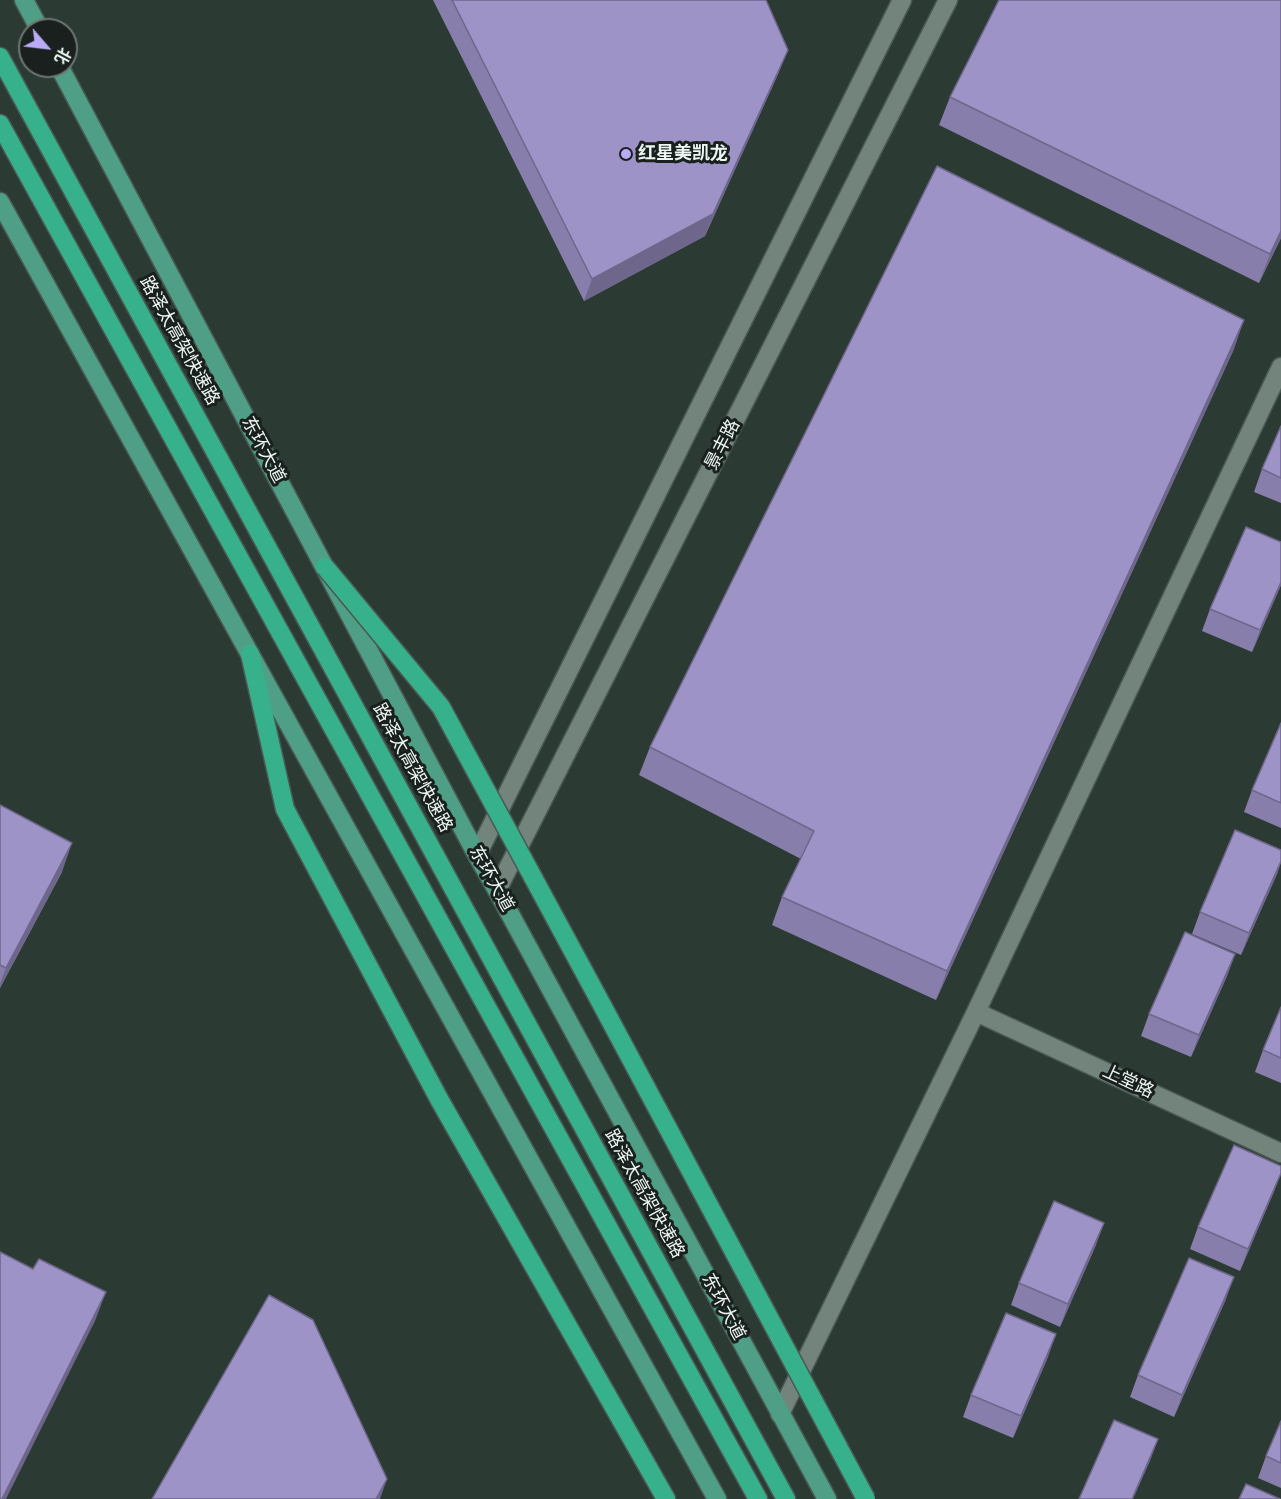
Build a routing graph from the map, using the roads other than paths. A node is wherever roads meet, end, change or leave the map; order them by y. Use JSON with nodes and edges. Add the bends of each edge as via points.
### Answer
{"nodes":[{"id":1,"x":24,"y":0,"type":"edge"},
{"id":2,"x":902,"y":0,"type":"edge"},
{"id":3,"x":948,"y":0,"type":"edge"},
{"id":4,"x":34,"y":18,"type":"edge"},
{"id":5,"x":0,"y":57,"type":"edge"},
{"id":6,"x":65,"y":78,"type":"edge"},
{"id":7,"x":0,"y":124,"type":"edge"},
{"id":8,"x":0,"y":202,"type":"edge"},
{"id":9,"x":1281,"y":367,"type":"edge"},
{"id":10,"x":325,"y":567,"type":"junction"},
{"id":11,"x":250,"y":654,"type":"junction"},
{"id":12,"x":477,"y":855,"type":"junction"},
{"id":13,"x":498,"y":890,"type":"junction"},
{"id":14,"x":976,"y":1012,"type":"junction"},
{"id":15,"x":1281,"y":1153,"type":"edge"},
{"id":16,"x":780,"y":1414,"type":"junction"},
{"id":17,"x":666,"y":1499,"type":"edge"},
{"id":18,"x":717,"y":1499,"type":"edge"},
{"id":19,"x":758,"y":1499,"type":"edge"},
{"id":20,"x":786,"y":1499,"type":"edge"},
{"id":21,"x":827,"y":1499,"type":"edge"},
{"id":22,"x":866,"y":1499,"type":"edge"}],
"edges":[{"from":1,"to":4,"type":"main road"},
{"from":2,"to":12,"type":"street"},
{"from":3,"to":13,"type":"street","name":"景丰路"},
{"from":5,"to":20,"type":"highway","name":"路泽太高架快速路"},
{"from":6,"to":10,"type":"main road","name":"东环大道"},
{"from":7,"to":19,"type":"highway"},
{"from":8,"to":11,"type":"main road"},
{"from":9,"to":14,"type":"street"},
{"from":10,"to":12,"type":"main road","name":"东环大道"},
{"from":10,"to":22,"type":"highway","bridge":true,"via":[[441,708]]},
{"from":11,"to":17,"type":"highway","via":[[285,810],[445,1110]]},
{"from":11,"to":18,"type":"main road"},
{"from":12,"to":13,"type":"main road","name":"东环大道"},
{"from":13,"to":16,"type":"main road","name":"东环大道"},
{"from":14,"to":15,"type":"street","name":"上堂路"},
{"from":14,"to":16,"type":"street"},
{"from":16,"to":21,"type":"main road","name":"东环大道"}]}
